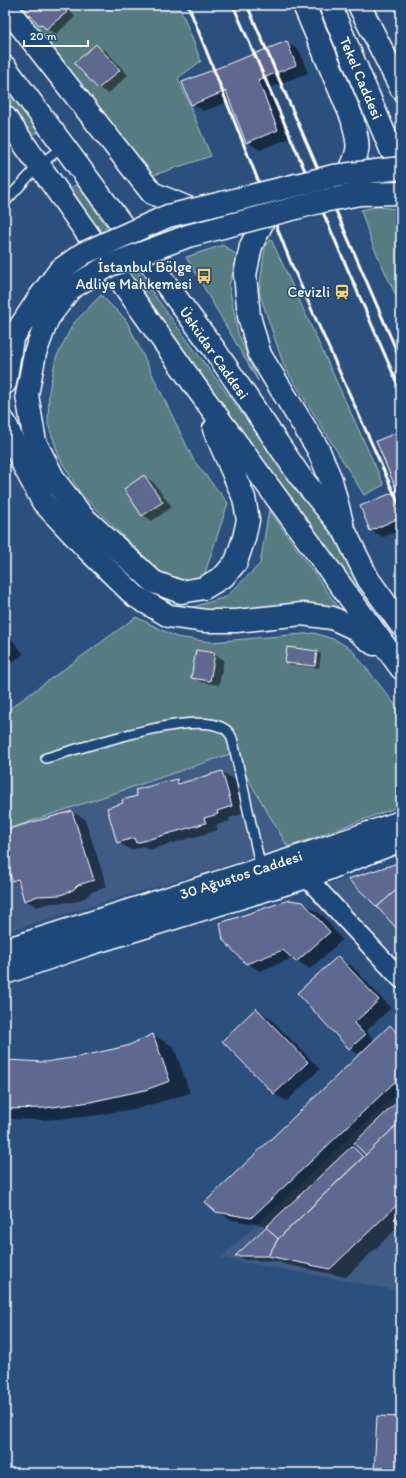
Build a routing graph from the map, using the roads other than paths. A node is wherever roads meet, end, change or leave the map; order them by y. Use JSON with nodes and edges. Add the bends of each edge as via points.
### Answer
{"nodes":[{"id":1,"x":304,"y":5,"type":"edge"},
{"id":2,"x":330,"y":5,"type":"edge"},
{"id":3,"x":359,"y":5,"type":"edge"},
{"id":4,"x":5,"y":6,"type":"edge"},
{"id":5,"x":5,"y":66,"type":"edge"},
{"id":6,"x":401,"y":88,"type":"edge"},
{"id":7,"x":5,"y":117,"type":"edge"},
{"id":8,"x":64,"y":146,"type":"junction"},
{"id":9,"x":39,"y":165,"type":"junction"},
{"id":10,"x":401,"y":168,"type":"edge"},
{"id":11,"x":401,"y":173,"type":"edge"},
{"id":12,"x":348,"y":174,"type":"junction"},
{"id":13,"x":401,"y":193,"type":"edge"},
{"id":14,"x":5,"y":202,"type":"edge"},
{"id":15,"x":193,"y":210,"type":"junction"},
{"id":16,"x":266,"y":215,"type":"junction"},
{"id":17,"x":5,"y":383,"type":"edge"},
{"id":18,"x":195,"y":386,"type":"junction"},
{"id":19,"x":5,"y":423,"type":"edge"},
{"id":20,"x":344,"y":530,"type":"junction"},
{"id":21,"x":401,"y":625,"type":"edge"},
{"id":22,"x":399,"y":666,"type":"edge"},
{"id":23,"x":46,"y":758,"type":"dead end"},
{"id":24,"x":401,"y":822,"type":"edge"},
{"id":25,"x":401,"y":840,"type":"edge"},
{"id":26,"x":289,"y":860,"type":"junction"},
{"id":27,"x":261,"y":869,"type":"junction"},
{"id":28,"x":307,"y":878,"type":"junction"},
{"id":29,"x":83,"y":936,"type":"junction"},
{"id":30,"x":5,"y":950,"type":"edge"},
{"id":31,"x":5,"y":973,"type":"edge"},
{"id":32,"x":401,"y":979,"type":"edge"}],
"edges":[{"from":1,"to":12,"type":"main road","via":[[352,118],[358,155]]},
{"from":2,"to":11,"type":"main road","name":"Tekel Caddesi"},
{"from":3,"to":6,"type":"main road"},
{"from":4,"to":15,"type":"main road","via":[[152,193]]},
{"from":5,"to":8,"type":"main road","name":"Üsküdar Caddesi"},
{"from":7,"to":9,"type":"main road"},
{"from":8,"to":9,"type":"lane"},
{"from":8,"to":20,"type":"main road","name":"Üsküdar Caddesi","via":[[214,349],[298,474]]},
{"from":9,"to":14,"type":"lane"},
{"from":9,"to":18,"type":"main road"},
{"from":10,"to":12,"type":"main road","bridge":true},
{"from":12,"to":15,"type":"main road","bridge":true},
{"from":13,"to":16,"type":"main road","bridge":true,"via":[[360,194]]},
{"from":15,"to":17,"type":"main road","bridge":true,"via":[[168,216],[84,253],[60,270],[12,339]]},
{"from":16,"to":18,"type":"main road","bridge":true,"via":[[188,236],[110,265],[71,288],[48,318],[35,353],[27,395],[35,442],[55,481],[82,516],[154,582],[181,592],[204,588],[224,576],[236,562],[248,520],[236,476]]},
{"from":16,"to":20,"type":"main road","via":[[251,246],[245,275],[249,316],[260,355],[318,449],[331,480]]},
{"from":18,"to":22,"type":"main road"},
{"from":19,"to":22,"type":"main road","via":[[42,502],[135,596],[169,616],[206,621],[236,622],[302,614],[332,618],[352,627]]},
{"from":20,"to":21,"type":"main road","name":"Üsküdar Caddesi","via":[[368,579]]},
{"from":23,"to":27,"type":"lane","via":[[170,725],[201,723],[223,727],[229,732],[233,742]]},
{"from":24,"to":26,"type":"main road","name":"30 Ağustos Caddesi"},
{"from":25,"to":28,"type":"main road","name":"30 Ağustos Caddesi"},
{"from":26,"to":27,"type":"main road","name":"30 Ağustos Caddesi"},
{"from":26,"to":28,"type":"street"},
{"from":27,"to":29,"type":"main road","name":"30 Ağustos Caddesi"},
{"from":28,"to":29,"type":"main road","name":"30 Ağustos Caddesi"},
{"from":28,"to":32,"type":"street"},
{"from":29,"to":30,"type":"main road","name":"30 Ağustos Caddesi"},
{"from":29,"to":31,"type":"main road","name":"30 Ağustos Caddesi"}]}
